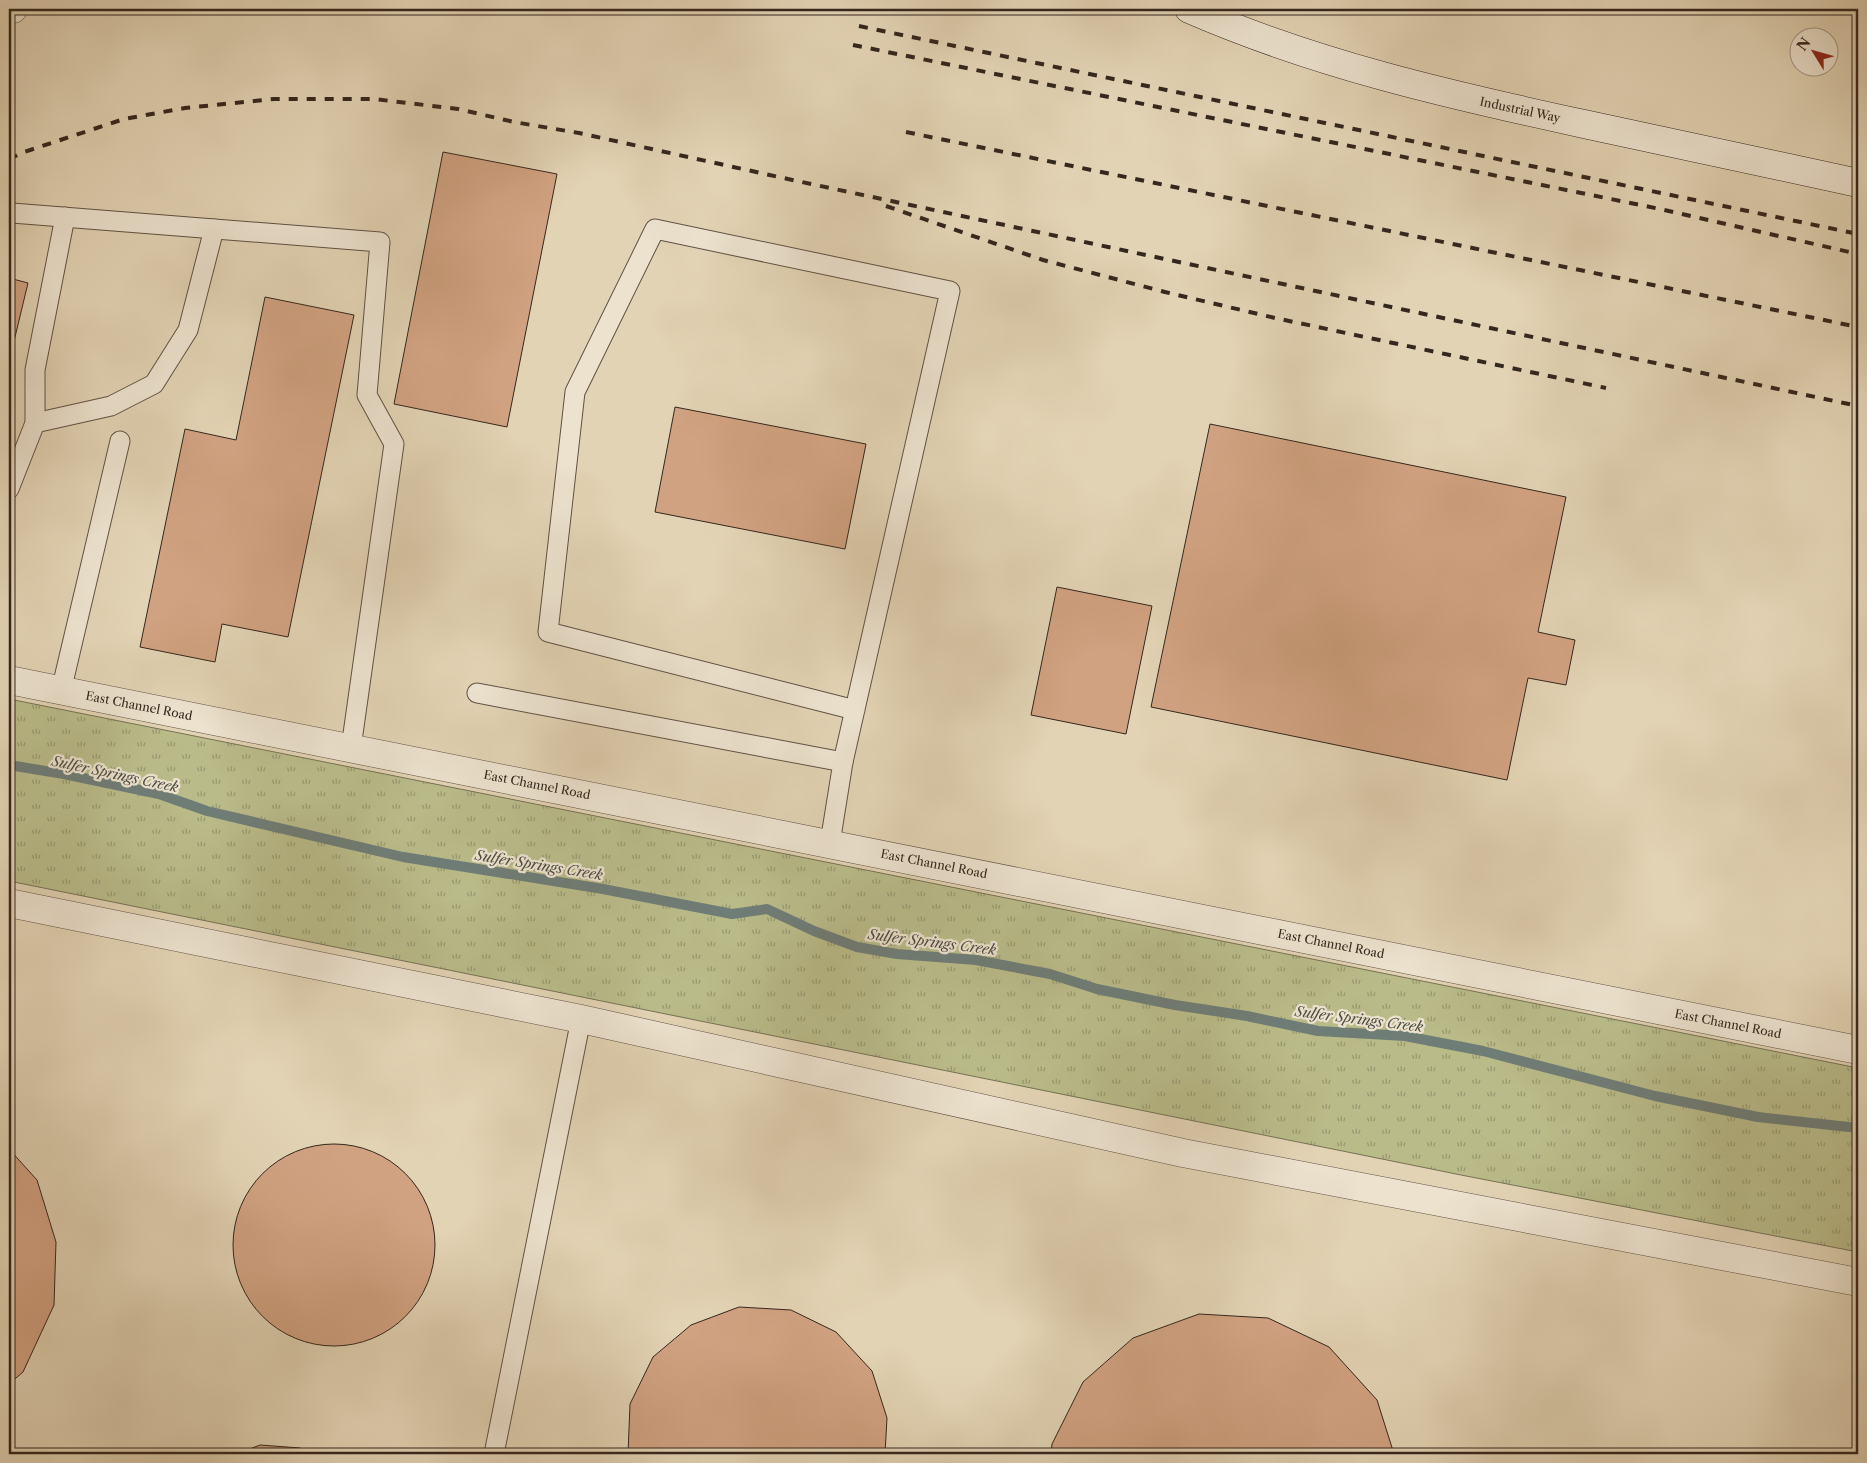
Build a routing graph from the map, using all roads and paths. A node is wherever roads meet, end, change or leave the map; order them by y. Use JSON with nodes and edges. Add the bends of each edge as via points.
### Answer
{"nodes":[{"id":1,"x":12,"y":9,"type":"edge"},
{"id":2,"x":1189,"y":9,"type":"edge"},
{"id":3,"x":9,"y":10,"type":"edge"},
{"id":4,"x":1858,"y":183,"type":"edge"},
{"id":5,"x":12,"y":213,"type":"dead end"},
{"id":6,"x":65,"y":217,"type":"junction"},
{"id":7,"x":214,"y":229,"type":"junction"},
{"id":8,"x":36,"y":423,"type":"junction"},
{"id":9,"x":120,"y":441,"type":"dead end"},
{"id":10,"x":9,"y":489,"type":"edge"},
{"id":11,"x":9,"y":680,"type":"edge"},
{"id":12,"x":61,"y":691,"type":"junction"},
{"id":13,"x":477,"y":693,"type":"dead end"},
{"id":14,"x":855,"y":710,"type":"junction"},
{"id":15,"x":350,"y":748,"type":"junction"},
{"id":16,"x":843,"y":762,"type":"junction"},
{"id":17,"x":830,"y":843,"type":"junction"},
{"id":18,"x":9,"y":903,"type":"edge"},
{"id":19,"x":581,"y":1019,"type":"junction"},
{"id":20,"x":1858,"y":1050,"type":"edge"},
{"id":21,"x":1858,"y":1282,"type":"edge"},
{"id":22,"x":494,"y":1454,"type":"edge"}],
"edges":[{"from":1,"to":3,"type":"street"},
{"from":2,"to":4,"type":"street","name":"Industrial Way","via":[[1272,41],[1356,68],[1473,100]]},
{"from":5,"to":6,"type":"lane"},
{"from":6,"to":7,"type":"lane"},
{"from":6,"to":8,"type":"lane","via":[[35,370]]},
{"from":7,"to":8,"type":"lane","via":[[188,330],[154,384],[111,406]]},
{"from":7,"to":15,"type":"lane","via":[[380,242],[366,395],[394,444]]},
{"from":8,"to":10,"type":"lane"},
{"from":9,"to":12,"type":"lane"},
{"from":11,"to":12,"type":"street","name":"East Channel Road"},
{"from":12,"to":15,"type":"street","name":"East Channel Road"},
{"from":13,"to":16,"type":"lane"},
{"from":14,"to":14,"type":"lane","via":[[950,291],[655,229],[575,392],[548,632]]},
{"from":14,"to":16,"type":"lane"},
{"from":15,"to":17,"type":"street","name":"East Channel Road"},
{"from":16,"to":17,"type":"lane"},
{"from":17,"to":20,"type":"street","name":"East Channel Road"},
{"from":18,"to":19,"type":"street"},
{"from":19,"to":21,"type":"street","via":[[1183,1153]]},
{"from":19,"to":22,"type":"lane"}]}
